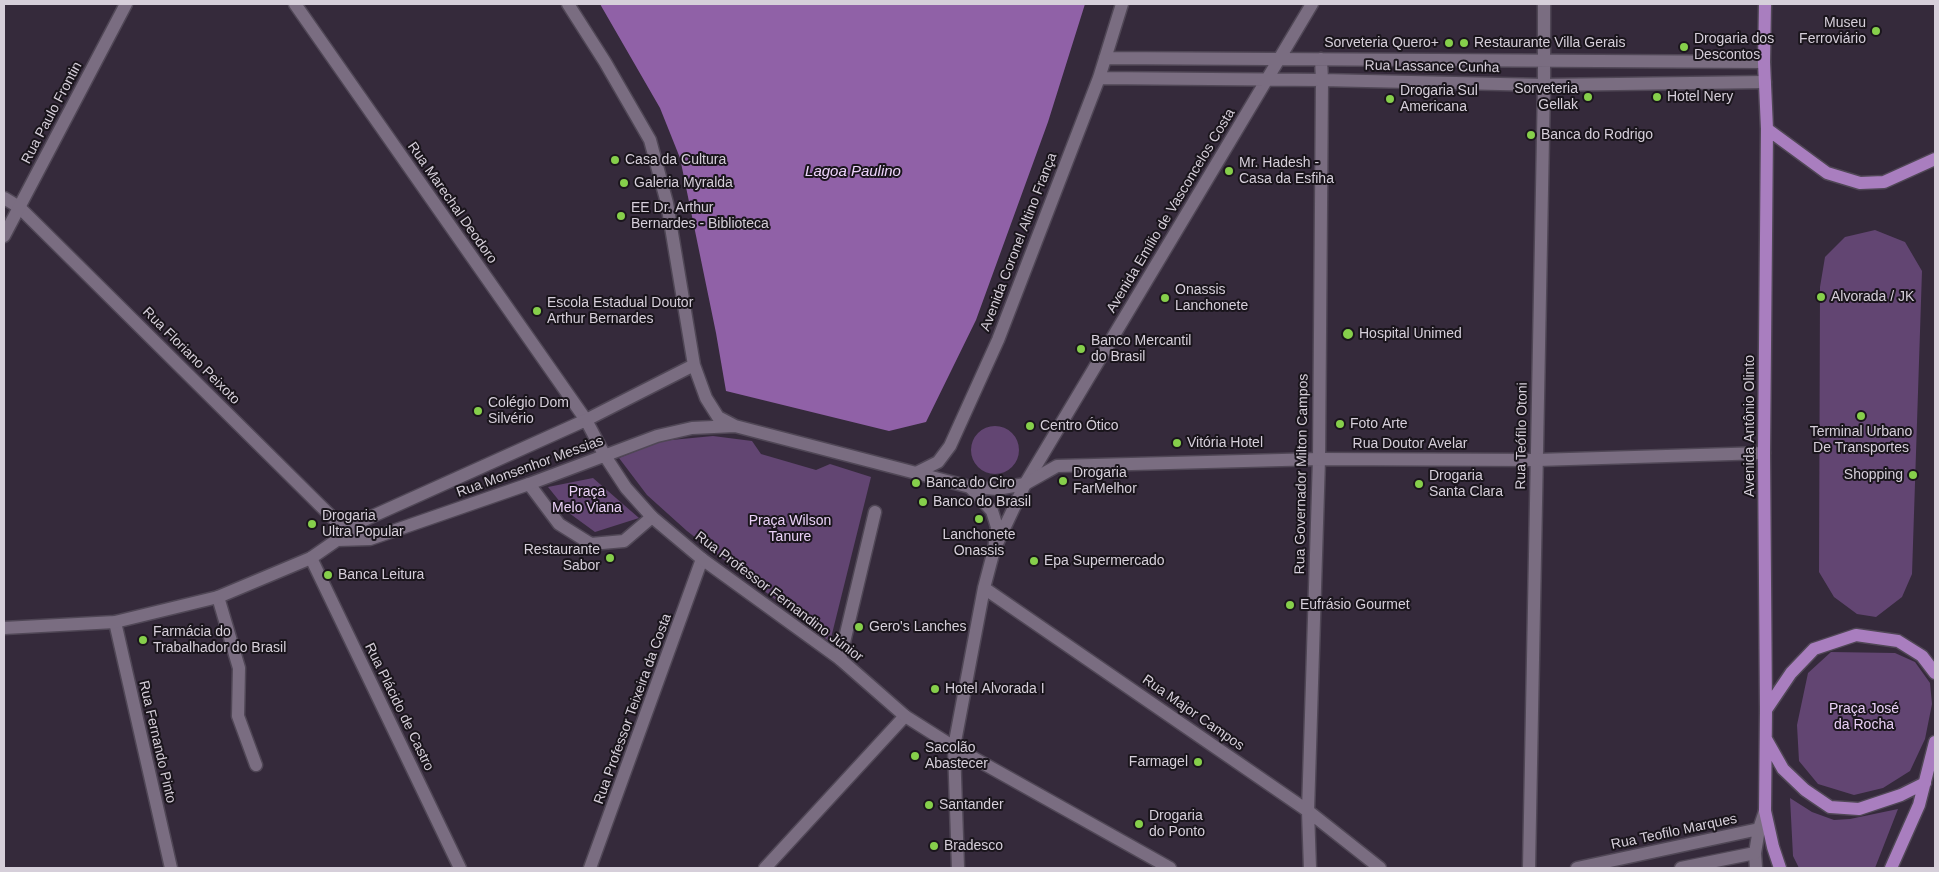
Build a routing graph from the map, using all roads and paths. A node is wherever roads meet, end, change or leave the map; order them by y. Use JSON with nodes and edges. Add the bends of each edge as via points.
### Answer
{"nodes":[{"id":1,"x":126,"y":4,"type":"edge"},
{"id":2,"x":295,"y":4,"type":"edge"},
{"id":3,"x":568,"y":4,"type":"edge"},
{"id":4,"x":1122,"y":4,"type":"edge"},
{"id":5,"x":1312,"y":4,"type":"edge"},
{"id":6,"x":1544,"y":4,"type":"edge"},
{"id":7,"x":1765,"y":4,"type":"edge"},
{"id":8,"x":1105,"y":58,"type":"junction"},
{"id":9,"x":1280,"y":59,"type":"junction"},
{"id":10,"x":1321,"y":59,"type":"junction"},
{"id":11,"x":1544,"y":60,"type":"junction"},
{"id":12,"x":1764,"y":62,"type":"junction"},
{"id":13,"x":1099,"y":78,"type":"junction"},
{"id":14,"x":1267,"y":80,"type":"junction"},
{"id":15,"x":1322,"y":80,"type":"junction"},
{"id":16,"x":1765,"y":82,"type":"junction"},
{"id":17,"x":1544,"y":84,"type":"junction"},
{"id":18,"x":1767,"y":129,"type":"junction"},
{"id":19,"x":1935,"y":159,"type":"edge"},
{"id":20,"x":4,"y":198,"type":"edge"},
{"id":21,"x":19,"y":207,"type":"junction"},
{"id":22,"x":4,"y":236,"type":"edge"},
{"id":23,"x":694,"y":365,"type":"junction"},
{"id":24,"x":586,"y":420,"type":"junction"},
{"id":25,"x":735,"y":426,"type":"junction"},
{"id":26,"x":1764,"y":453,"type":"junction"},
{"id":27,"x":605,"y":456,"type":"junction"},
{"id":28,"x":1319,"y":459,"type":"junction"},
{"id":29,"x":1537,"y":460,"type":"junction"},
{"id":30,"x":916,"y":473,"type":"junction"},
{"id":31,"x":529,"y":484,"type":"junction"},
{"id":32,"x":1024,"y":485,"type":"junction"},
{"id":33,"x":970,"y":487,"type":"junction"},
{"id":34,"x":875,"y":512,"type":"dead end"},
{"id":35,"x":652,"y":517,"type":"junction"},
{"id":36,"x":344,"y":529,"type":"junction"},
{"id":37,"x":337,"y":540,"type":"junction"},
{"id":38,"x":354,"y":540,"type":"junction"},
{"id":39,"x":994,"y":550,"type":"junction"},
{"id":40,"x":311,"y":558,"type":"junction"},
{"id":41,"x":702,"y":559,"type":"junction"},
{"id":42,"x":984,"y":588,"type":"junction"},
{"id":43,"x":218,"y":597,"type":"junction"},
{"id":44,"x":115,"y":622,"type":"junction"},
{"id":45,"x":4,"y":628,"type":"edge"},
{"id":46,"x":840,"y":659,"type":"junction"},
{"id":47,"x":1935,"y":673,"type":"edge"},
{"id":48,"x":1766,"y":710,"type":"junction"},
{"id":49,"x":904,"y":716,"type":"junction"},
{"id":50,"x":1766,"y":739,"type":"junction"},
{"id":51,"x":1935,"y":742,"type":"edge"},
{"id":52,"x":954,"y":747,"type":"junction"},
{"id":53,"x":256,"y":765,"type":"dead end"},
{"id":54,"x":1925,"y":783,"type":"junction"},
{"id":55,"x":1308,"y":811,"type":"junction"},
{"id":56,"x":1765,"y":811,"type":"junction"},
{"id":57,"x":1759,"y":829,"type":"junction"},
{"id":58,"x":1755,"y":853,"type":"junction"},
{"id":59,"x":170,"y":868,"type":"edge"},
{"id":60,"x":460,"y":868,"type":"edge"},
{"id":61,"x":590,"y":868,"type":"edge"},
{"id":62,"x":765,"y":868,"type":"edge"},
{"id":63,"x":958,"y":868,"type":"edge"},
{"id":64,"x":1170,"y":868,"type":"edge"},
{"id":65,"x":1310,"y":868,"type":"edge"},
{"id":66,"x":1380,"y":868,"type":"edge"},
{"id":67,"x":1529,"y":868,"type":"edge"},
{"id":68,"x":1577,"y":868,"type":"edge"},
{"id":69,"x":1681,"y":868,"type":"edge"},
{"id":70,"x":1756,"y":868,"type":"edge"},
{"id":71,"x":1780,"y":868,"type":"edge"},
{"id":72,"x":1891,"y":868,"type":"edge"}],
"edges":[{"from":1,"to":21,"type":"street","name":"Rua Paulo Frontin"},
{"from":2,"to":24,"type":"street","name":"Rua Marechal Deodoro"},
{"from":3,"to":23,"type":"street","via":[[606,62],[650,140],[667,203]]},
{"from":4,"to":8,"type":"street","name":"Avenida Coronel Altino França"},
{"from":5,"to":9,"type":"street","name":"Avenida Emílio de Vasconcelos Costa"},
{"from":6,"to":11,"type":"street","name":"Rua Teófilo Otoni"},
{"from":7,"to":12,"type":"main road","name":"Avenida Antônio Olinto"},
{"from":8,"to":9,"type":"street","name":"Rua Lassance Cunha"},
{"from":8,"to":13,"type":"street","name":"Avenida Coronel Altino França"},
{"from":9,"to":10,"type":"street","name":"Rua Lassance Cunha"},
{"from":9,"to":14,"type":"street","name":"Avenida Emílio de Vasconcelos Costa"},
{"from":10,"to":11,"type":"street","name":"Rua Lassance Cunha"},
{"from":10,"to":15,"type":"street","name":"Rua Governador Milton Campos"},
{"from":11,"to":12,"type":"street","name":"Rua Lassance Cunha"},
{"from":11,"to":17,"type":"street","name":"Rua Teófilo Otoni"},
{"from":12,"to":16,"type":"main road","name":"Avenida Antônio Olinto"},
{"from":13,"to":14,"type":"street","name":"Rua Lassance Cunha"},
{"from":13,"to":30,"type":"street","name":"Avenida Coronel Altino França","via":[[998,340],[950,446],[938,462]]},
{"from":14,"to":15,"type":"street","name":"Rua Lassance Cunha"},
{"from":14,"to":32,"type":"street","name":"Avenida Emílio de Vasconcelos Costa"},
{"from":15,"to":17,"type":"street","name":"Rua Lassance Cunha"},
{"from":15,"to":28,"type":"street","name":"Rua Governador Milton Campos"},
{"from":16,"to":17,"type":"street","name":"Rua Lassance Cunha"},
{"from":16,"to":18,"type":"main road","name":"Avenida Antônio Olinto"},
{"from":17,"to":29,"type":"street","name":"Rua Teófilo Otoni"},
{"from":18,"to":19,"type":"main road","via":[[1826,173],[1860,183],[1884,182]]},
{"from":18,"to":26,"type":"main road","name":"Avenida Antônio Olinto"},
{"from":20,"to":21,"type":"street","name":"Rua Floriano Peixoto"},
{"from":21,"to":22,"type":"street","name":"Rua Paulo Frontin"},
{"from":21,"to":36,"type":"street","name":"Rua Floriano Peixoto"},
{"from":23,"to":24,"type":"street","name":"Rua Monsenhor Messias"},
{"from":23,"to":25,"type":"street","via":[[706,398],[718,417]]},
{"from":24,"to":27,"type":"street","name":"Rua Professor Fernandino Júnior"},
{"from":24,"to":36,"type":"street","name":"Rua Monsenhor Messias"},
{"from":25,"to":27,"type":"street","name":"Rua Monsenhor Messias","via":[[692,428],[657,436]]},
{"from":25,"to":30,"type":"street"},
{"from":26,"to":29,"type":"street","name":"Rua Doutor Avelar"},
{"from":26,"to":48,"type":"main road","name":"Avenida Antônio Olinto"},
{"from":27,"to":31,"type":"street","name":"Rua Monsenhor Messias"},
{"from":27,"to":35,"type":"street","name":"Rua Professor Fernandino Júnior","via":[[626,488]]},
{"from":28,"to":29,"type":"street","name":"Rua Doutor Avelar"},
{"from":28,"to":32,"type":"street","name":"Rua Doutor Avelar","via":[[1057,466]]},
{"from":28,"to":55,"type":"street","name":"Rua Governador Milton Campos"},
{"from":29,"to":67,"type":"street","name":"Rua Teófilo Otoni"},
{"from":30,"to":33,"type":"street"},
{"from":31,"to":35,"type":"street","via":[[559,524],[591,544],[624,541]]},
{"from":31,"to":38,"type":"street","name":"Rua Monsenhor Messias","via":[[370,539]]},
{"from":32,"to":33,"type":"street","via":[[997,489]]},
{"from":32,"to":39,"type":"street","name":"Avenida Emílio de Vasconcelos Costa"},
{"from":33,"to":39,"type":"street","via":[[992,511],[997,527]]},
{"from":34,"to":46,"type":"street"},
{"from":35,"to":41,"type":"street","name":"Rua Professor Fernandino Júnior"},
{"from":36,"to":37,"type":"street"},
{"from":36,"to":38,"type":"street","name":"Rua Floriano Peixoto"},
{"from":37,"to":38,"type":"street","name":"Rua Monsenhor Messias"},
{"from":37,"to":40,"type":"street"},
{"from":39,"to":42,"type":"street"},
{"from":40,"to":43,"type":"street"},
{"from":40,"to":60,"type":"street","name":"Rua Plácido de Castro"},
{"from":41,"to":46,"type":"street","name":"Rua Professor Fernandino Júnior"},
{"from":41,"to":61,"type":"street","name":"Rua Professor Teixeira da Costa"},
{"from":42,"to":52,"type":"street"},
{"from":42,"to":55,"type":"street","name":"Rua Major Campos"},
{"from":43,"to":44,"type":"street"},
{"from":43,"to":53,"type":"street","via":[[239,668],[238,716]]},
{"from":44,"to":45,"type":"street"},
{"from":44,"to":59,"type":"street","name":"Rua Fernando Pinto"},
{"from":46,"to":49,"type":"street","name":"Rua Professor Fernandino Júnior"},
{"from":47,"to":48,"type":"main road","via":[[1922,656],[1898,642],[1856,635],[1814,649],[1791,673]]},
{"from":48,"to":50,"type":"main road","name":"Avenida Antônio Olinto"},
{"from":49,"to":52,"type":"street","name":"Rua Professor Fernandino Júnior"},
{"from":49,"to":62,"type":"street"},
{"from":50,"to":54,"type":"main road","via":[[1783,769],[1830,807],[1859,809]]},
{"from":50,"to":56,"type":"main road","name":"Avenida Antônio Olinto"},
{"from":51,"to":54,"type":"main road"},
{"from":52,"to":63,"type":"street"},
{"from":52,"to":64,"type":"street","name":"Rua Professor Fernandino Júnior"},
{"from":54,"to":72,"type":"main road","via":[[1919,805]]},
{"from":55,"to":65,"type":"street","name":"Rua Governador Milton Campos"},
{"from":55,"to":66,"type":"street","name":"Rua Major Campos"},
{"from":56,"to":57,"type":"street"},
{"from":56,"to":71,"type":"main road","name":"Avenida Antônio Olinto"},
{"from":57,"to":58,"type":"street"},
{"from":57,"to":68,"type":"street","name":"Rua Teofilo Marques"},
{"from":58,"to":69,"type":"street"},
{"from":58,"to":70,"type":"street"}]}
